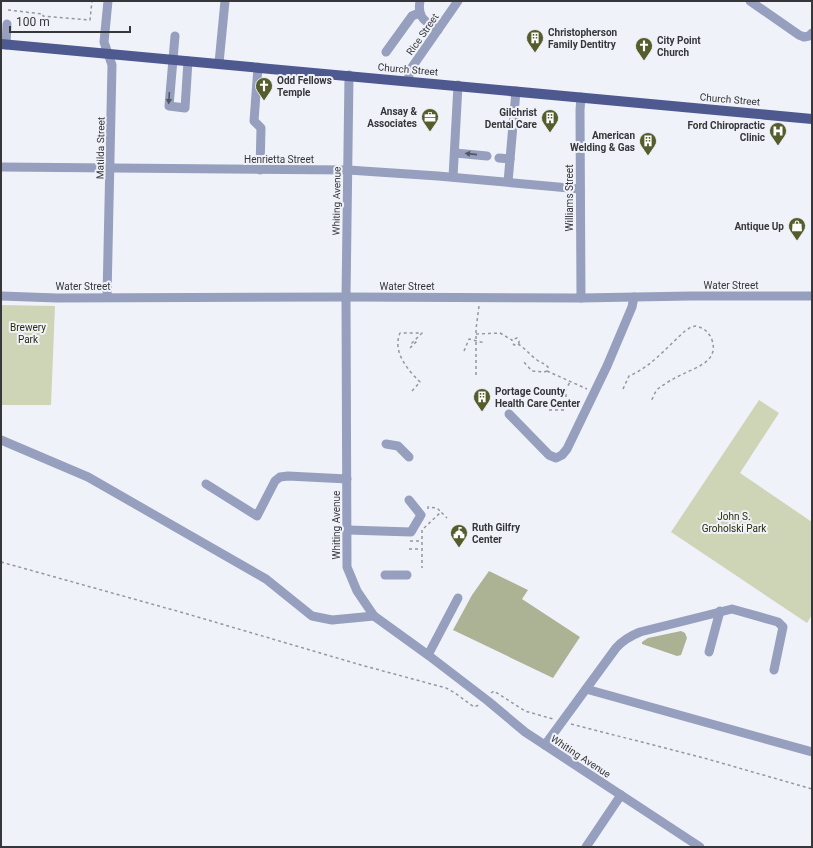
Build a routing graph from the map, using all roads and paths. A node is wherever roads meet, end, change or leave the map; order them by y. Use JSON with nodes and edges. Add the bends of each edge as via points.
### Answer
{"nodes":[{"id":1,"x":92,"y":1,"type":"edge"},
{"id":2,"x":108,"y":1,"type":"edge"},
{"id":3,"x":225,"y":1,"type":"edge"},
{"id":4,"x":420,"y":1,"type":"edge"},
{"id":5,"x":458,"y":1,"type":"edge"},
{"id":6,"x":750,"y":1,"type":"edge"},
{"id":7,"x":8,"y":10,"type":"dead end"},
{"id":8,"x":419,"y":13,"type":"junction"},
{"id":9,"x":7,"y":24,"type":"dead end"},
{"id":10,"x":438,"y":30,"type":"junction"},
{"id":11,"x":812,"y":33,"type":"edge"},
{"id":12,"x":175,"y":36,"type":"dead end"},
{"id":13,"x":3,"y":44,"type":"edge"},
{"id":14,"x":386,"y":52,"type":"dead end"},
{"id":15,"x":108,"y":53,"type":"junction"},
{"id":16,"x":173,"y":59,"type":"junction"},
{"id":17,"x":188,"y":60,"type":"junction"},
{"id":18,"x":219,"y":63,"type":"junction"},
{"id":19,"x":258,"y":67,"type":"junction"},
{"id":20,"x":349,"y":76,"type":"junction"},
{"id":21,"x":408,"y":81,"type":"junction"},
{"id":22,"x":458,"y":85,"type":"junction"},
{"id":23,"x":516,"y":91,"type":"junction"},
{"id":24,"x":581,"y":97,"type":"junction"},
{"id":25,"x":812,"y":119,"type":"edge"},
{"id":26,"x":455,"y":153,"type":"junction"},
{"id":27,"x":487,"y":156,"type":"dead end"},
{"id":28,"x":499,"y":158,"type":"dead end"},
{"id":29,"x":510,"y":159,"type":"junction"},
{"id":30,"x":1,"y":167,"type":"edge"},
{"id":31,"x":111,"y":169,"type":"junction"},
{"id":32,"x":260,"y":170,"type":"junction"},
{"id":33,"x":348,"y":170,"type":"junction"},
{"id":34,"x":453,"y":177,"type":"junction"},
{"id":35,"x":508,"y":182,"type":"junction"},
{"id":36,"x":580,"y":189,"type":"junction"},
{"id":37,"x":1,"y":296,"type":"edge"},
{"id":38,"x":812,"y":296,"type":"edge"},
{"id":39,"x":346,"y":297,"type":"junction"},
{"id":40,"x":634,"y":297,"type":"junction"},
{"id":41,"x":107,"y":298,"type":"junction"},
{"id":42,"x":581,"y":298,"type":"junction"},
{"id":43,"x":479,"y":306,"type":"dead end"},
{"id":44,"x":476,"y":334,"type":"junction"},
{"id":45,"x":476,"y":340,"type":"junction"},
{"id":46,"x":512,"y":340,"type":"junction"},
{"id":47,"x":417,"y":341,"type":"dead end"},
{"id":48,"x":485,"y":343,"type":"dead end"},
{"id":49,"x":413,"y":344,"type":"junction"},
{"id":50,"x":518,"y":344,"type":"junction"},
{"id":51,"x":410,"y":348,"type":"dead end"},
{"id":52,"x":464,"y":351,"type":"dead end"},
{"id":53,"x":522,"y":360,"type":"dead end"},
{"id":54,"x":547,"y":371,"type":"junction"},
{"id":55,"x":476,"y":374,"type":"dead end"},
{"id":56,"x":570,"y":382,"type":"junction"},
{"id":57,"x":623,"y":389,"type":"dead end"},
{"id":58,"x":412,"y":391,"type":"dead end"},
{"id":59,"x":594,"y":392,"type":"junction"},
{"id":60,"x":651,"y":402,"type":"dead end"},
{"id":61,"x":549,"y":410,"type":"dead end"},
{"id":62,"x":509,"y":414,"type":"dead end"},
{"id":63,"x":1,"y":440,"type":"edge"},
{"id":64,"x":386,"y":444,"type":"dead end"},
{"id":65,"x":409,"y":457,"type":"dead end"},
{"id":66,"x":347,"y":479,"type":"junction"},
{"id":67,"x":206,"y":484,"type":"dead end"},
{"id":68,"x":409,"y":500,"type":"dead end"},
{"id":69,"x":441,"y":512,"type":"junction"},
{"id":70,"x":428,"y":513,"type":"dead end"},
{"id":71,"x":428,"y":518,"type":"dead end"},
{"id":72,"x":447,"y":518,"type":"dead end"},
{"id":73,"x":348,"y":530,"type":"junction"},
{"id":74,"x":422,"y":530,"type":"dead end"},
{"id":75,"x":410,"y":541,"type":"dead end"},
{"id":76,"x":422,"y":542,"type":"junction"},
{"id":77,"x":409,"y":549,"type":"dead end"},
{"id":78,"x":422,"y":549,"type":"junction"},
{"id":79,"x":1,"y":562,"type":"edge"},
{"id":80,"x":422,"y":568,"type":"dead end"},
{"id":81,"x":385,"y":575,"type":"dead end"},
{"id":82,"x":407,"y":575,"type":"dead end"},
{"id":83,"x":458,"y":598,"type":"dead end"},
{"id":84,"x":720,"y":611,"type":"junction"},
{"id":85,"x":374,"y":616,"type":"junction"},
{"id":86,"x":709,"y":652,"type":"dead end"},
{"id":87,"x":428,"y":655,"type":"junction"},
{"id":88,"x":774,"y":670,"type":"dead end"},
{"id":89,"x":586,"y":689,"type":"junction"},
{"id":90,"x":489,"y":695,"type":"dead end"},
{"id":91,"x":480,"y":704,"type":"dead end"},
{"id":92,"x":561,"y":721,"type":"junction"},
{"id":93,"x":544,"y":745,"type":"junction"},
{"id":94,"x":812,"y":752,"type":"edge"},
{"id":95,"x":812,"y":789,"type":"edge"},
{"id":96,"x":621,"y":795,"type":"junction"},
{"id":97,"x":586,"y":847,"type":"edge"},
{"id":98,"x":700,"y":847,"type":"edge"}],
"edges":[{"from":1,"to":7,"type":"path","via":[[90,20]]},
{"from":2,"to":15,"type":"street","name":"Matilda Street","via":[[104,42]]},
{"from":3,"to":18,"type":"street"},
{"from":4,"to":8,"type":"street"},
{"from":5,"to":10,"type":"street","name":"Rice Street"},
{"from":6,"to":11,"type":"street","via":[[799,35],[804,37]]},
{"from":8,"to":10,"type":"street"},
{"from":8,"to":14,"type":"street","via":[[412,16]]},
{"from":9,"to":13,"type":"street"},
{"from":10,"to":21,"type":"street","name":"Rice Street","via":[[410,70]]},
{"from":12,"to":16,"type":"street"},
{"from":13,"to":15,"type":"main road","name":"Church Street"},
{"from":15,"to":16,"type":"main road","name":"Church Street"},
{"from":15,"to":31,"type":"street","name":"Matilda Street","via":[[112,65]]},
{"from":16,"to":17,"type":"main road","name":"Church Street"},
{"from":16,"to":17,"type":"street","one_way":true,"via":[[169,106],[185,108]]},
{"from":17,"to":18,"type":"main road","name":"Church Street"},
{"from":18,"to":19,"type":"main road","name":"Church Street"},
{"from":19,"to":20,"type":"main road","name":"Church Street"},
{"from":19,"to":32,"type":"street","via":[[254,121],[261,128]]},
{"from":20,"to":21,"type":"main road","name":"Church Street"},
{"from":20,"to":33,"type":"street","name":"Whiting Avenue"},
{"from":21,"to":22,"type":"main road","name":"Church Street"},
{"from":22,"to":23,"type":"main road","name":"Church Street"},
{"from":22,"to":26,"type":"street"},
{"from":23,"to":24,"type":"main road","name":"Church Street"},
{"from":23,"to":29,"type":"street"},
{"from":24,"to":25,"type":"main road","name":"Church Street"},
{"from":24,"to":36,"type":"street","name":"Williams Street"},
{"from":27,"to":26,"type":"street","one_way":true},
{"from":26,"to":34,"type":"street"},
{"from":28,"to":29,"type":"street"},
{"from":29,"to":35,"type":"street"},
{"from":30,"to":31,"type":"street","name":"Henrietta Street"},
{"from":31,"to":32,"type":"street","name":"Henrietta Street"},
{"from":31,"to":41,"type":"street","name":"Matilda Street"},
{"from":32,"to":33,"type":"street","name":"Henrietta Street"},
{"from":33,"to":34,"type":"street","name":"Henrietta Street"},
{"from":33,"to":39,"type":"street","name":"Whiting Avenue"},
{"from":34,"to":35,"type":"street","name":"Henrietta Street"},
{"from":35,"to":36,"type":"street","name":"Henrietta Street"},
{"from":36,"to":42,"type":"street","name":"Williams Street"},
{"from":37,"to":41,"type":"street","name":"Water Street"},
{"from":38,"to":40,"type":"street","name":"Water Street"},
{"from":39,"to":41,"type":"street","name":"Water Street"},
{"from":39,"to":42,"type":"street","name":"Water Street"},
{"from":39,"to":66,"type":"street","name":"Whiting Avenue"},
{"from":40,"to":42,"type":"street","name":"Water Street"},
{"from":40,"to":59,"type":"street","via":[[632,307]]},
{"from":43,"to":44,"type":"path"},
{"from":44,"to":45,"type":"path"},
{"from":44,"to":46,"type":"path","via":[[500,333]]},
{"from":45,"to":48,"type":"path"},
{"from":45,"to":52,"type":"path","via":[[469,339]]},
{"from":45,"to":55,"type":"path"},
{"from":46,"to":50,"type":"path","via":[[513,344]]},
{"from":46,"to":50,"type":"path","via":[[517,338]]},
{"from":47,"to":49,"type":"path"},
{"from":49,"to":51,"type":"path"},
{"from":49,"to":58,"type":"path","via":[[422,333],[400,334],[398,348],[404,364],[420,382]]},
{"from":50,"to":54,"type":"path","via":[[544,363],[548,367]]},
{"from":53,"to":54,"type":"path","via":[[532,371]]},
{"from":54,"to":56,"type":"path"},
{"from":56,"to":59,"type":"path"},
{"from":56,"to":61,"type":"path","via":[[566,389],[566,410]]},
{"from":57,"to":60,"type":"path","via":[[629,376],[640,372],[691,327],[696,326],[705,330],[713,342],[708,360],[657,389]]},
{"from":59,"to":62,"type":"street","via":[[567,449],[560,457],[549,455]]},
{"from":63,"to":85,"type":"street","via":[[88,477],[266,579],[312,616],[332,620]]},
{"from":64,"to":65,"type":"street","via":[[398,446]]},
{"from":66,"to":67,"type":"street","via":[[280,477],[272,485],[258,516]]},
{"from":66,"to":73,"type":"street","name":"Whiting Avenue"},
{"from":68,"to":73,"type":"street","via":[[421,515],[410,532]]},
{"from":69,"to":70,"type":"path","via":[[437,508],[428,508]]},
{"from":69,"to":71,"type":"path","via":[[428,524]]},
{"from":69,"to":72,"type":"path"},
{"from":73,"to":85,"type":"street","name":"Whiting Avenue","via":[[347,567],[357,591]]},
{"from":74,"to":76,"type":"path"},
{"from":75,"to":76,"type":"path"},
{"from":76,"to":78,"type":"path"},
{"from":77,"to":78,"type":"path"},
{"from":78,"to":80,"type":"path"},
{"from":79,"to":91,"type":"path","via":[[446,688],[474,707]]},
{"from":81,"to":82,"type":"street"},
{"from":83,"to":87,"type":"street"},
{"from":84,"to":86,"type":"street"},
{"from":84,"to":88,"type":"street","via":[[732,609],[778,622],[783,627]]},
{"from":84,"to":89,"type":"street","via":[[631,635],[616,648]]},
{"from":85,"to":87,"type":"street","name":"Whiting Avenue"},
{"from":87,"to":93,"type":"street","name":"Whiting Avenue"},
{"from":89,"to":92,"type":"street"},
{"from":89,"to":94,"type":"street"},
{"from":90,"to":92,"type":"path","via":[[494,691],[525,711]]},
{"from":92,"to":93,"type":"street"},
{"from":92,"to":95,"type":"path"},
{"from":93,"to":96,"type":"street","name":"Whiting Avenue"},
{"from":96,"to":97,"type":"street"},
{"from":96,"to":98,"type":"street","name":"Whiting Avenue"}]}
